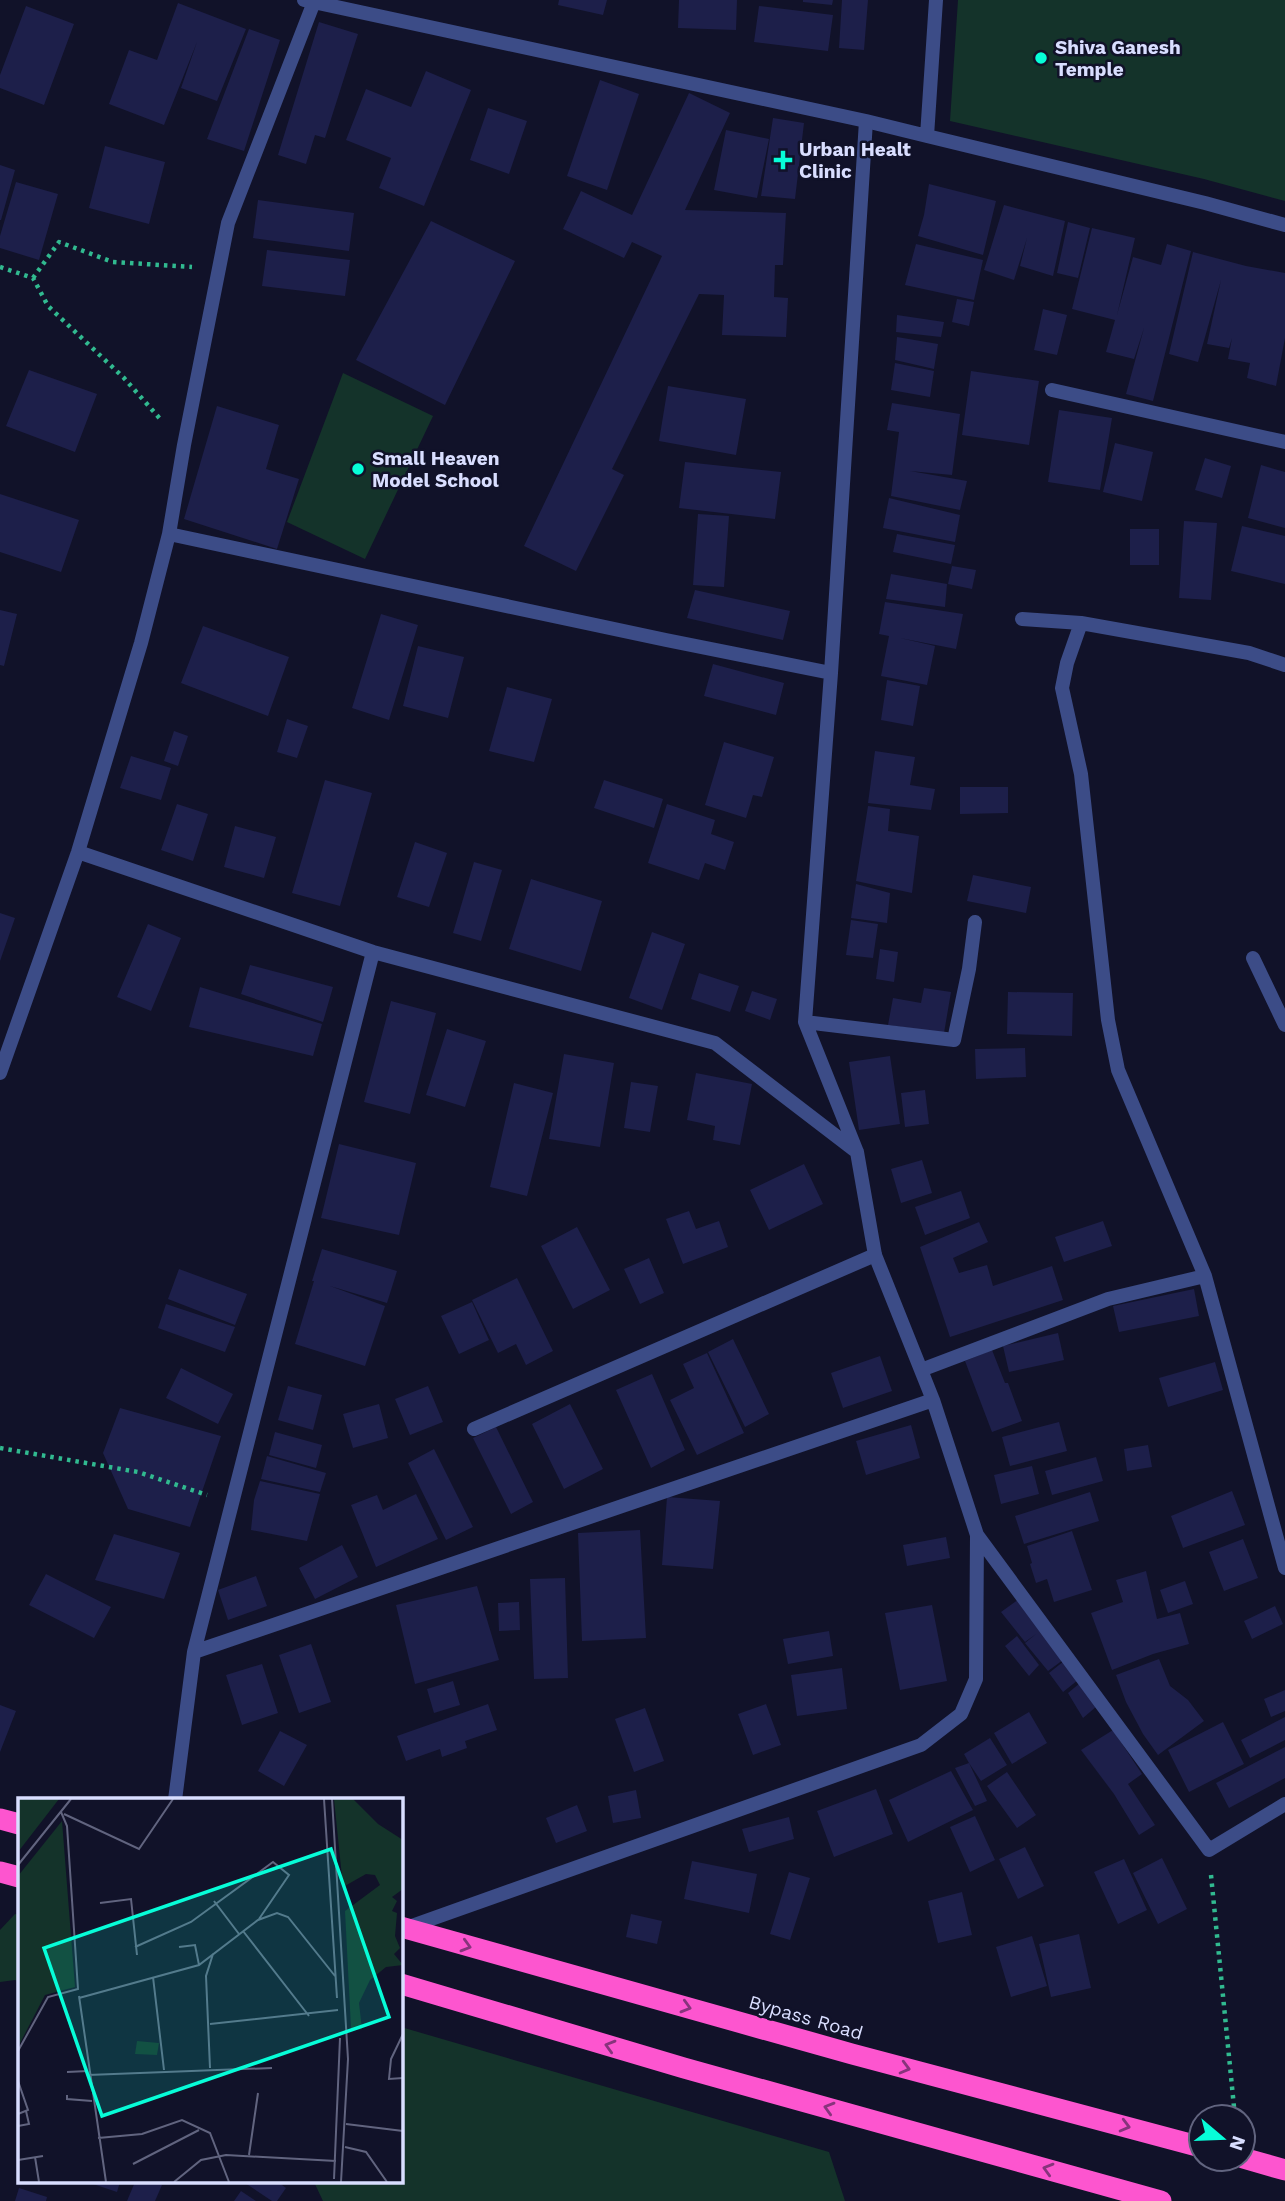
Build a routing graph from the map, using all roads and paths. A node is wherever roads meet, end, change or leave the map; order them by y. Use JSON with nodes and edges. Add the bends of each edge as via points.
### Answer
{"nodes":[{"id":1,"x":936,"y":0,"type":"edge"},
{"id":2,"x":309,"y":1,"type":"edge"},
{"id":3,"x":340,"y":4,"type":"edge"},
{"id":4,"x":866,"y":121,"type":"junction"},
{"id":5,"x":927,"y":136,"type":"junction"},
{"id":6,"x":1285,"y":225,"type":"edge"},
{"id":7,"x":218,"y":265,"type":"junction"},
{"id":8,"x":0,"y":267,"type":"edge"},
{"id":9,"x":33,"y":278,"type":"junction"},
{"id":10,"x":1052,"y":390,"type":"dead end"},
{"id":11,"x":1285,"y":442,"type":"edge"},
{"id":12,"x":184,"y":445,"type":"junction"},
{"id":13,"x":169,"y":534,"type":"junction"},
{"id":14,"x":1022,"y":620,"type":"dead end"},
{"id":15,"x":1081,"y":623,"type":"junction"},
{"id":16,"x":1285,"y":665,"type":"edge"},
{"id":17,"x":831,"y":673,"type":"junction"},
{"id":18,"x":78,"y":852,"type":"junction"},
{"id":19,"x":975,"y":922,"type":"dead end"},
{"id":20,"x":373,"y":952,"type":"junction"},
{"id":21,"x":1253,"y":958,"type":"dead end"},
{"id":22,"x":805,"y":1022,"type":"junction"},
{"id":23,"x":1285,"y":1025,"type":"edge"},
{"id":24,"x":0,"y":1073,"type":"edge"},
{"id":25,"x":858,"y":1152,"type":"junction"},
{"id":26,"x":875,"y":1255,"type":"junction"},
{"id":27,"x":1205,"y":1276,"type":"junction"},
{"id":28,"x":921,"y":1370,"type":"junction"},
{"id":29,"x":933,"y":1400,"type":"junction"},
{"id":30,"x":474,"y":1429,"type":"dead end"},
{"id":31,"x":0,"y":1448,"type":"edge"},
{"id":32,"x":232,"y":1503,"type":"junction"},
{"id":33,"x":977,"y":1535,"type":"junction"},
{"id":34,"x":1285,"y":1568,"type":"edge"},
{"id":35,"x":194,"y":1652,"type":"junction"},
{"id":36,"x":175,"y":1798,"type":"edge"},
{"id":37,"x":1285,"y":1804,"type":"edge"},
{"id":38,"x":0,"y":1819,"type":"edge"},
{"id":39,"x":18,"y":1824,"type":"edge"},
{"id":40,"x":1209,"y":1850,"type":"junction"},
{"id":41,"x":0,"y":1872,"type":"edge"},
{"id":42,"x":18,"y":1877,"type":"edge"},
{"id":43,"x":403,"y":1928,"type":"edge"},
{"id":44,"x":402,"y":1984,"type":"edge"},
{"id":45,"x":1234,"y":2103,"type":"edge"},
{"id":46,"x":1187,"y":2143,"type":"edge"},
{"id":47,"x":1257,"y":2162,"type":"edge"},
{"id":48,"x":1285,"y":2170,"type":"edge"},
{"id":49,"x":1161,"y":2201,"type":"edge"}],
"edges":[{"from":1,"to":5,"type":"street"},
{"from":2,"to":3,"type":"street"},
{"from":2,"to":7,"type":"street","via":[[228,223]]},
{"from":3,"to":4,"type":"street"},
{"from":4,"to":5,"type":"street"},
{"from":4,"to":17,"type":"street"},
{"from":5,"to":6,"type":"street"},
{"from":7,"to":9,"type":"path","via":[[113,262],[59,242]]},
{"from":7,"to":12,"type":"street"},
{"from":8,"to":9,"type":"path"},
{"from":9,"to":12,"type":"path","via":[[48,306],[124,378]]},
{"from":10,"to":11,"type":"street"},
{"from":12,"to":13,"type":"street"},
{"from":13,"to":17,"type":"street"},
{"from":13,"to":18,"type":"street"},
{"from":14,"to":15,"type":"street"},
{"from":15,"to":16,"type":"street","via":[[1249,653]]},
{"from":15,"to":27,"type":"street","via":[[1062,688],[1081,774],[1108,1020],[1118,1070]]},
{"from":17,"to":22,"type":"street"},
{"from":18,"to":20,"type":"street"},
{"from":18,"to":24,"type":"street"},
{"from":19,"to":22,"type":"street","via":[[954,1040]]},
{"from":20,"to":25,"type":"street","via":[[715,1043]]},
{"from":20,"to":32,"type":"street"},
{"from":21,"to":23,"type":"street"},
{"from":22,"to":25,"type":"street"},
{"from":25,"to":26,"type":"street"},
{"from":26,"to":28,"type":"street"},
{"from":26,"to":30,"type":"street"},
{"from":27,"to":28,"type":"street","via":[[1108,1299]]},
{"from":27,"to":34,"type":"street"},
{"from":28,"to":29,"type":"street"},
{"from":29,"to":33,"type":"street"},
{"from":29,"to":35,"type":"street"},
{"from":31,"to":32,"type":"path","via":[[138,1472]]},
{"from":32,"to":35,"type":"street"},
{"from":33,"to":40,"type":"street"},
{"from":33,"to":43,"type":"street","via":[[976,1679],[961,1714],[921,1745]]},
{"from":35,"to":36,"type":"street"},
{"from":37,"to":40,"type":"street"},
{"from":38,"to":39,"type":"highway"},
{"from":40,"to":45,"type":"path"},
{"from":41,"to":42,"type":"highway"},
{"from":43,"to":46,"type":"highway","name":"Bypass Road","one_way":true},
{"from":49,"to":44,"type":"highway","one_way":true},
{"from":47,"to":48,"type":"highway"}]}
